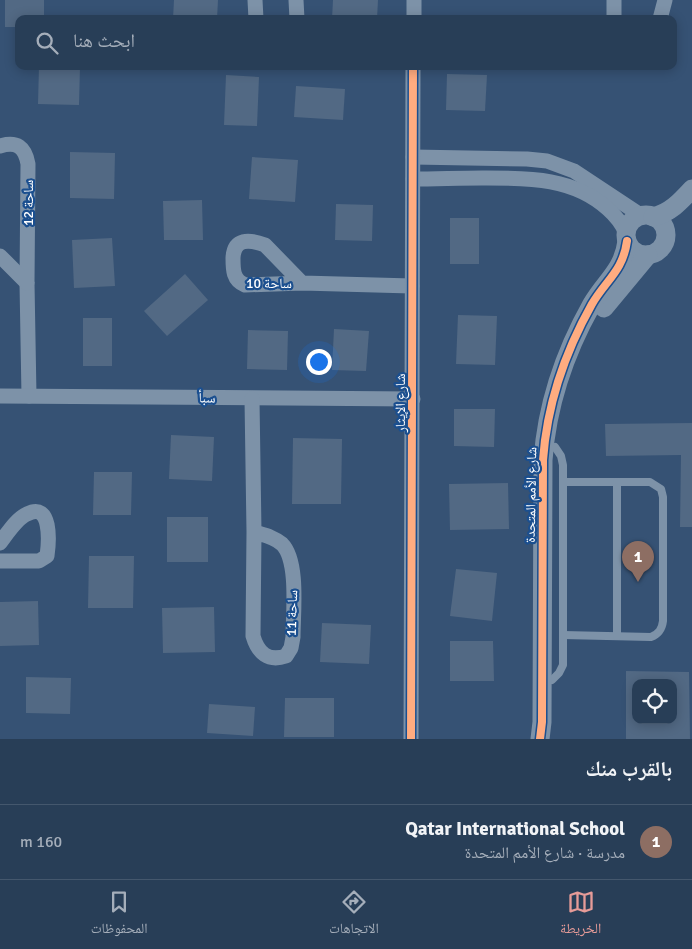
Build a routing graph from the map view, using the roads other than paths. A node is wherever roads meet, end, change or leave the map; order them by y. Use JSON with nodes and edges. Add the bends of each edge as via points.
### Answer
{"nodes":[{"id":1,"x":255,"y":0,"type":"edge"},
{"id":2,"x":296,"y":0,"type":"edge"},
{"id":3,"x":414,"y":0,"type":"edge"},
{"id":4,"x":614,"y":0,"type":"edge"},
{"id":5,"x":665,"y":0,"type":"edge"},
{"id":6,"x":256,"y":15,"type":"edge"},
{"id":7,"x":296,"y":15,"type":"edge"},
{"id":8,"x":414,"y":15,"type":"edge"},
{"id":9,"x":614,"y":15,"type":"edge"},
{"id":10,"x":661,"y":15,"type":"edge"},
{"id":11,"x":413,"y":70,"type":"edge"},
{"id":12,"x":0,"y":146,"type":"edge"},
{"id":13,"x":413,"y":157,"type":"junction"},
{"id":14,"x":413,"y":179,"type":"junction"},
{"id":15,"x":692,"y":189,"type":"edge"},
{"id":16,"x":692,"y":206,"type":"edge"},
{"id":17,"x":647,"y":216,"type":"junction"},
{"id":18,"x":626,"y":237,"type":"junction"},
{"id":19,"x":665,"y":240,"type":"junction"},
{"id":20,"x":648,"y":255,"type":"junction"},
{"id":21,"x":0,"y":256,"type":"edge"},
{"id":22,"x":27,"y":283,"type":"junction"},
{"id":23,"x":302,"y":283,"type":"dead end"},
{"id":24,"x":412,"y":286,"type":"junction"},
{"id":25,"x":0,"y":396,"type":"edge"},
{"id":26,"x":29,"y":396,"type":"junction"},
{"id":27,"x":252,"y":399,"type":"junction"},
{"id":28,"x":413,"y":399,"type":"junction"},
{"id":29,"x":555,"y":447,"type":"junction"},
{"id":30,"x":563,"y":482,"type":"junction"},
{"id":31,"x":617,"y":482,"type":"junction"},
{"id":32,"x":254,"y":532,"type":"junction"},
{"id":33,"x":0,"y":543,"type":"edge"},
{"id":34,"x":0,"y":561,"type":"edge"},
{"id":35,"x":562,"y":635,"type":"junction"},
{"id":36,"x":617,"y":636,"type":"junction"},
{"id":37,"x":552,"y":680,"type":"junction"},
{"id":38,"x":411,"y":739,"type":"edge"},
{"id":39,"x":540,"y":739,"type":"edge"},
{"id":40,"x":554,"y":739,"type":"edge"}],
"edges":[{"from":1,"to":6,"type":"street"},
{"from":2,"to":7,"type":"street"},
{"from":3,"to":8,"type":"street"},
{"from":4,"to":9,"type":"street"},
{"from":5,"to":10,"type":"street"},
{"from":11,"to":13,"type":"street","name":"شارع الإيثار"},
{"from":12,"to":22,"type":"street","name":"ساحة 12","via":[[18,146],[27,155]]},
{"from":13,"to":14,"type":"street","name":"شارع الإيثار"},
{"from":13,"to":17,"type":"street","via":[[527,159],[553,163],[574,171]]},
{"from":14,"to":18,"type":"street","via":[[530,178],[566,184],[604,205],[623,226]]},
{"from":14,"to":24,"type":"street","name":"شارع الإيثار"},
{"from":15,"to":17,"type":"street","via":[[676,207]]},
{"from":16,"to":19,"type":"street"},
{"from":17,"to":18,"type":"street","via":[[633,220]]},
{"from":17,"to":19,"type":"street","via":[[662,224]]},
{"from":18,"to":20,"type":"street","via":[[633,250]]},
{"from":18,"to":39,"type":"street","name":"شارع الأمم المتحدة","via":[[620,267],[594,302],[573,340],[560,372],[546,431]]},
{"from":19,"to":20,"type":"street","via":[[659,250]]},
{"from":20,"to":29,"type":"street","name":"شارع الأمم المتحدة","via":[[604,308],[582,346],[564,397]]},
{"from":21,"to":22,"type":"street"},
{"from":22,"to":26,"type":"street","name":"ساحة 12"},
{"from":23,"to":24,"type":"street","name":"ساحة 10"},
{"from":24,"to":28,"type":"street","name":"شارع الإيثار"},
{"from":25,"to":26,"type":"street","name":"سبأ"},
{"from":26,"to":27,"type":"street","name":"سبأ"},
{"from":27,"to":28,"type":"street","name":"سبأ"},
{"from":27,"to":32,"type":"street","name":"ساحة 11"},
{"from":28,"to":38,"type":"street","name":"شارع الإيثار"},
{"from":29,"to":30,"type":"lane","via":[[562,460]]},
{"from":29,"to":37,"type":"street","name":"شارع الأمم المتحدة"},
{"from":30,"to":31,"type":"lane"},
{"from":30,"to":35,"type":"lane"},
{"from":31,"to":36,"type":"lane"},
{"from":31,"to":36,"type":"lane","via":[[650,482],[663,493],[663,621],[662,630],[656,636]]},
{"from":32,"to":32,"type":"street","name":"ساحة 11","via":[[253,636],[259,651],[278,658],[286,656],[293,637],[293,569],[290,555],[283,545]]},
{"from":33,"to":34,"type":"street","via":[[27,513],[41,513],[46,517],[47,556],[39,561]]},
{"from":35,"to":36,"type":"lane"},
{"from":35,"to":37,"type":"lane","via":[[562,666]]},
{"from":37,"to":40,"type":"street","name":"شارع الأمم المتحدة"}]}
